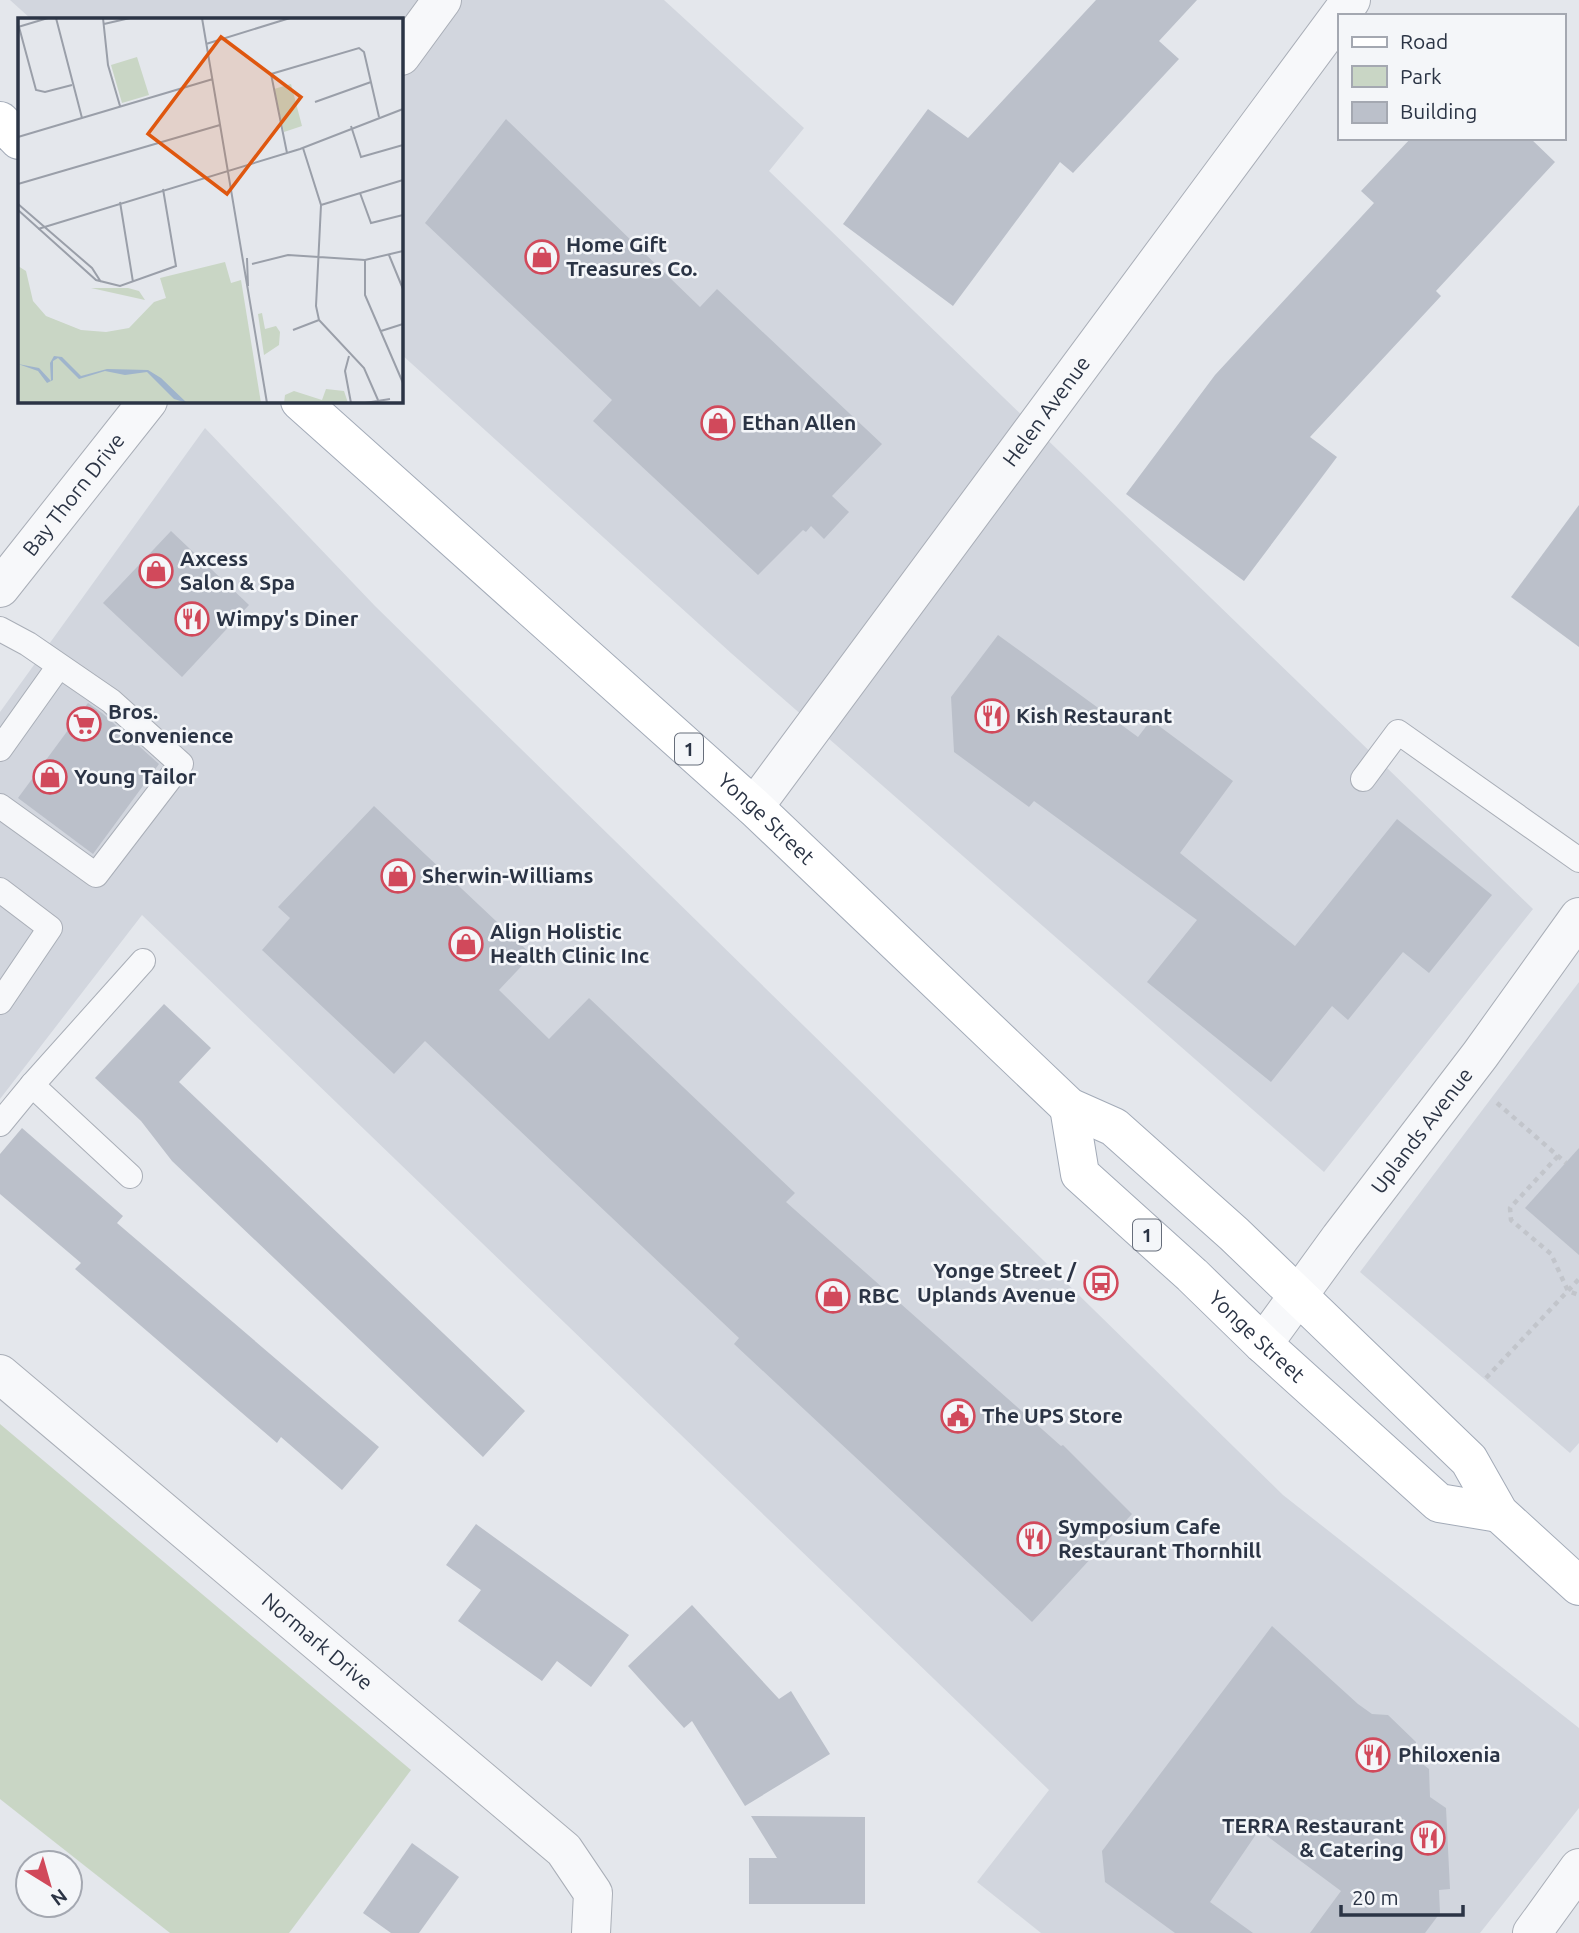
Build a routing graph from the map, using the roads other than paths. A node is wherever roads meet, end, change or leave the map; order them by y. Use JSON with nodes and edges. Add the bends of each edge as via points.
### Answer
{"nodes":[{"id":1,"x":442,"y":0,"type":"edge"},
{"id":2,"x":1338,"y":18,"type":"edge"},
{"id":3,"x":402,"y":54,"type":"edge"},
{"id":4,"x":0,"y":121,"type":"edge"},
{"id":5,"x":18,"y":139,"type":"edge"},
{"id":6,"x":147,"y":402,"type":"edge"},
{"id":7,"x":301,"y":402,"type":"edge"},
{"id":8,"x":0,"y":588,"type":"edge"},
{"id":9,"x":0,"y":629,"type":"edge"},
{"id":10,"x":59,"y":666,"type":"junction"},
{"id":11,"x":0,"y":749,"type":"edge"},
{"id":12,"x":1363,"y":779,"type":"dead end"},
{"id":13,"x":0,"y":806,"type":"edge"},
{"id":14,"x":754,"y":807,"type":"junction"},
{"id":15,"x":1579,"y":860,"type":"edge"},
{"id":16,"x":0,"y":890,"type":"edge"},
{"id":17,"x":1579,"y":917,"type":"edge"},
{"id":18,"x":143,"y":961,"type":"dead end"},
{"id":19,"x":0,"y":1002,"type":"edge"},
{"id":20,"x":32,"y":1085,"type":"junction"},
{"id":21,"x":1069,"y":1107,"type":"junction"},
{"id":22,"x":0,"y":1124,"type":"edge"},
{"id":23,"x":130,"y":1176,"type":"dead end"},
{"id":24,"x":1297,"y":1296,"type":"junction"},
{"id":25,"x":1264,"y":1344,"type":"junction"},
{"id":26,"x":0,"y":1374,"type":"edge"},
{"id":27,"x":1499,"y":1513,"type":"junction"},
{"id":28,"x":1579,"y":1586,"type":"edge"},
{"id":29,"x":1576,"y":1877,"type":"edge"},
{"id":30,"x":591,"y":1933,"type":"edge"},
{"id":31,"x":1532,"y":1933,"type":"edge"}],
"edges":[{"from":1,"to":3,"type":"street"},
{"from":2,"to":14,"type":"street","name":"Helen Avenue"},
{"from":4,"to":5,"type":"main road"},
{"from":6,"to":8,"type":"street","name":"Bay Thorn Drive"},
{"from":7,"to":14,"type":"main road","name":"Yonge Street","number":"1"},
{"from":9,"to":10,"type":"lane"},
{"from":10,"to":11,"type":"lane"},
{"from":10,"to":13,"type":"lane","via":[[111,701],[181,764],[96,875]]},
{"from":12,"to":15,"type":"lane","via":[[1398,732]]},
{"from":14,"to":21,"type":"main road","name":"Yonge Street","number":"1"},
{"from":16,"to":19,"type":"lane","via":[[50,928]]},
{"from":17,"to":24,"type":"street","name":"Uplands Avenue"},
{"from":18,"to":20,"type":"lane"},
{"from":20,"to":22,"type":"lane"},
{"from":20,"to":23,"type":"lane"},
{"from":21,"to":24,"type":"main road","name":"Yonge Street","number":"1","via":[[1114,1127]]},
{"from":21,"to":25,"type":"main road","name":"Yonge Street","number":"1","via":[[1080,1174]]},
{"from":24,"to":25,"type":"street","name":"Uplands Avenue"},
{"from":24,"to":27,"type":"main road","name":"Yonge Street","number":"1","via":[[1469,1460]]},
{"from":25,"to":27,"type":"main road","name":"Yonge Street","number":"1","via":[[1440,1503]]},
{"from":26,"to":30,"type":"street","name":"Normark Drive","via":[[564,1850],[593,1893]]},
{"from":27,"to":28,"type":"main road","name":"Yonge Street","number":"1"},
{"from":29,"to":31,"type":"street"}]}
